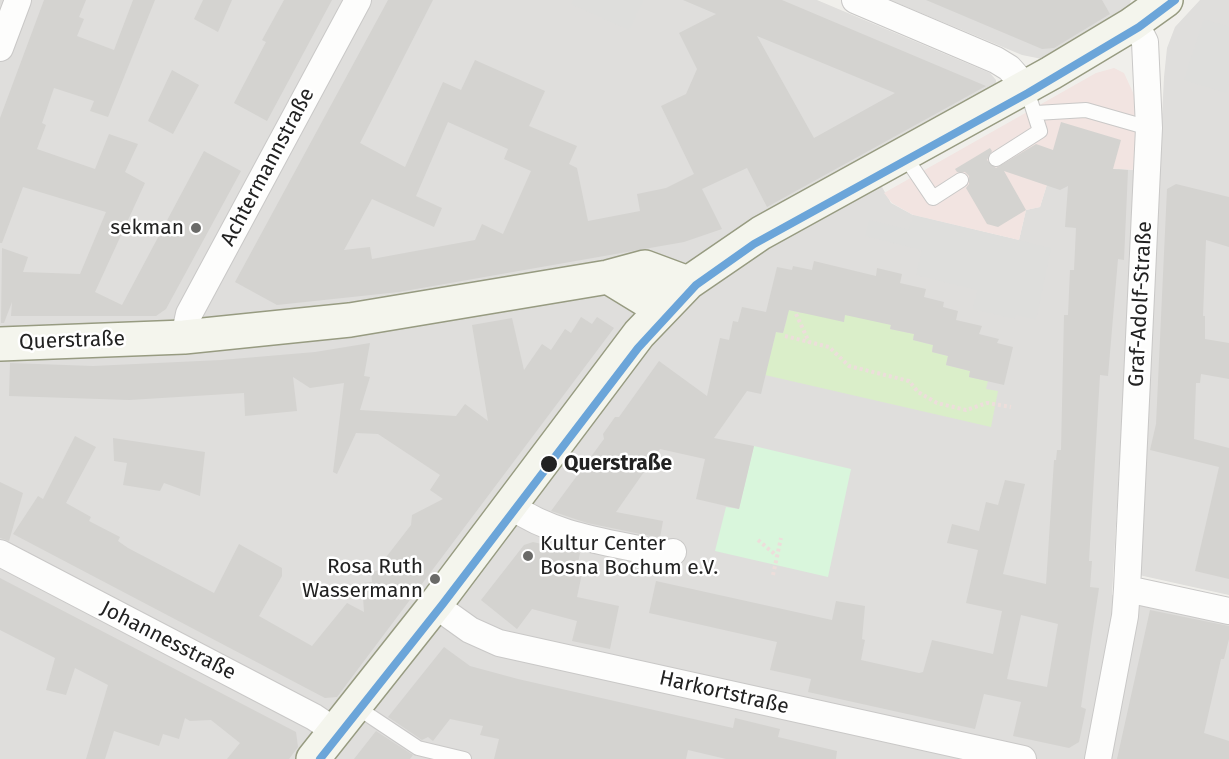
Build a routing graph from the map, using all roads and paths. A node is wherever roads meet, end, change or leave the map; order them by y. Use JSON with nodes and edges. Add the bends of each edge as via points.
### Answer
{"nodes":[{"id":1,"x":18,"y":0,"type":"edge"},
{"id":2,"x":358,"y":0,"type":"edge"},
{"id":3,"x":855,"y":0,"type":"edge"},
{"id":4,"x":1166,"y":0,"type":"edge"},
{"id":5,"x":1136,"y":22,"type":"junction"},
{"id":6,"x":0,"y":48,"type":"edge"},
{"id":7,"x":1031,"y":100,"type":"junction"},
{"id":8,"x":1149,"y":128,"type":"junction"},
{"id":9,"x":904,"y":155,"type":"junction"},
{"id":10,"x":996,"y":159,"type":"dead end"},
{"id":11,"x":962,"y":180,"type":"dead end"},
{"id":12,"x":608,"y":277,"type":"junction"},
{"id":13,"x":688,"y":283,"type":"junction"},
{"id":14,"x":662,"y":310,"type":"junction"},
{"id":15,"x":796,"y":314,"type":"dead end"},
{"id":16,"x":785,"y":336,"type":"dead end"},
{"id":17,"x":184,"y":337,"type":"junction"},
{"id":18,"x":810,"y":343,"type":"junction"},
{"id":19,"x":0,"y":344,"type":"edge"},
{"id":20,"x":1011,"y":407,"type":"dead end"},
{"id":21,"x":511,"y":506,"type":"junction"},
{"id":22,"x":781,"y":538,"type":"dead end"},
{"id":23,"x":758,"y":540,"type":"dead end"},
{"id":24,"x":673,"y":552,"type":"dead end"},
{"id":25,"x":0,"y":553,"type":"edge"},
{"id":26,"x":777,"y":556,"type":"junction"},
{"id":27,"x":773,"y":574,"type":"dead end"},
{"id":28,"x":1127,"y":588,"type":"junction"},
{"id":29,"x":435,"y":605,"type":"junction"},
{"id":30,"x":1229,"y":611,"type":"edge"},
{"id":31,"x":355,"y":706,"type":"junction"},
{"id":32,"x":335,"y":731,"type":"junction"},
{"id":33,"x":313,"y":759,"type":"edge"},
{"id":34,"x":464,"y":759,"type":"edge"},
{"id":35,"x":1023,"y":759,"type":"edge"},
{"id":36,"x":1098,"y":759,"type":"edge"}],
"edges":[{"from":1,"to":6,"type":"street"},
{"from":2,"to":17,"type":"street","name":"Achtermannstraße","via":[[189,314]]},
{"from":3,"to":7,"type":"street","via":[[996,60],[1009,68]]},
{"from":4,"to":5,"type":"main road"},
{"from":5,"to":7,"type":"main road"},
{"from":5,"to":8,"type":"street","name":"Graf-Adolf-Straße","via":[[1145,42]]},
{"from":7,"to":8,"type":"lane"},
{"from":7,"to":9,"type":"main road"},
{"from":7,"to":10,"type":"lane","via":[[1040,131]]},
{"from":8,"to":28,"type":"street","name":"Graf-Adolf-Straße"},
{"from":9,"to":11,"type":"lane","via":[[933,198]]},
{"from":9,"to":13,"type":"main road","via":[[761,233]]},
{"from":12,"to":13,"type":"main road","name":"Querstraße","via":[[645,267]]},
{"from":12,"to":14,"type":"main road"},
{"from":12,"to":17,"type":"main road","name":"Querstraße","via":[[350,320]]},
{"from":13,"to":14,"type":"main road"},
{"from":14,"to":21,"type":"main road","via":[[639,334]]},
{"from":15,"to":18,"type":"path"},
{"from":16,"to":18,"type":"path"},
{"from":17,"to":19,"type":"main road","name":"Querstraße"},
{"from":18,"to":20,"type":"path","via":[[829,347],[849,366],[909,381],[918,392],[937,403],[966,410],[987,403]]},
{"from":21,"to":24,"type":"street","via":[[551,529],[662,554]]},
{"from":21,"to":29,"type":"main road"},
{"from":22,"to":26,"type":"path"},
{"from":23,"to":26,"type":"path"},
{"from":25,"to":32,"type":"street","name":"Johannesstraße"},
{"from":26,"to":27,"type":"path"},
{"from":28,"to":30,"type":"street"},
{"from":28,"to":36,"type":"street","name":"Graf-Adolf-Straße"},
{"from":29,"to":31,"type":"main road"},
{"from":29,"to":35,"type":"street","name":"Harkortstraße","via":[[470,630],[499,643]]},
{"from":31,"to":32,"type":"main road"},
{"from":31,"to":34,"type":"lane","via":[[418,748]]},
{"from":32,"to":33,"type":"main road"}]}
